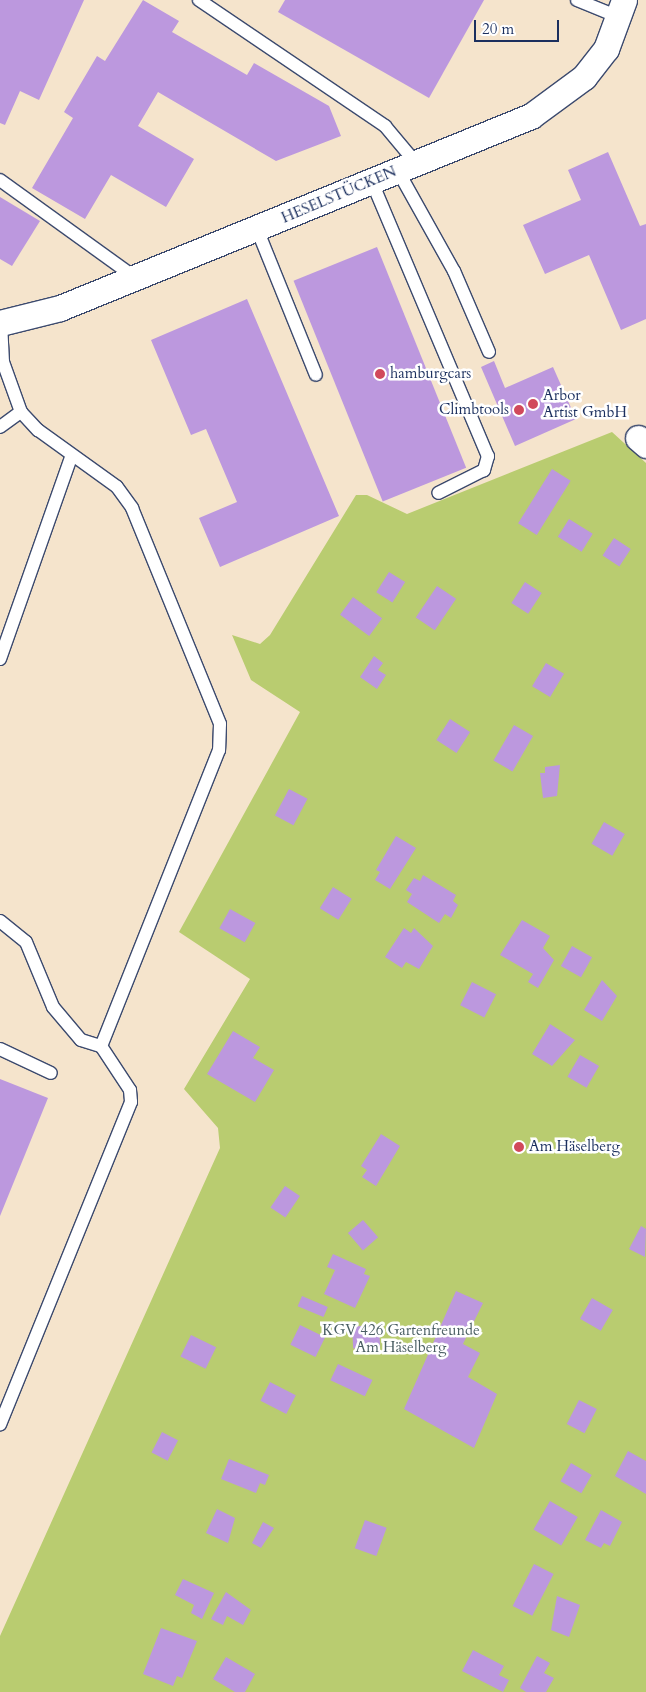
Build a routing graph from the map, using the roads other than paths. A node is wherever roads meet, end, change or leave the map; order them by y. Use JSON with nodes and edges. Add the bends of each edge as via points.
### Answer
{"nodes":[{"id":1,"x":198,"y":0,"type":"edge"},
{"id":2,"x":578,"y":0,"type":"edge"},
{"id":3,"x":623,"y":9,"type":"edge"},
{"id":4,"x":407,"y":167,"type":"junction"},
{"id":5,"x":0,"y":180,"type":"edge"},
{"id":6,"x":372,"y":182,"type":"junction"},
{"id":7,"x":257,"y":229,"type":"junction"},
{"id":8,"x":136,"y":278,"type":"junction"},
{"id":9,"x":0,"y":322,"type":"edge"},
{"id":10,"x":489,"y":352,"type":"dead end"},
{"id":11,"x":316,"y":375,"type":"dead end"},
{"id":12,"x":21,"y":412,"type":"junction"},
{"id":13,"x":0,"y":427,"type":"edge"},
{"id":14,"x":72,"y":455,"type":"junction"},
{"id":15,"x":438,"y":493,"type":"dead end"},
{"id":16,"x":0,"y":659,"type":"edge"},
{"id":17,"x":0,"y":921,"type":"edge"},
{"id":18,"x":101,"y":1046,"type":"junction"},
{"id":19,"x":0,"y":1050,"type":"edge"},
{"id":20,"x":51,"y":1073,"type":"dead end"},
{"id":21,"x":0,"y":1424,"type":"edge"}],
"edges":[{"from":1,"to":4,"type":"lane","via":[[385,126]]},
{"from":2,"to":3,"type":"lane"},
{"from":3,"to":4,"type":"street","name":"HESELSTÜCKEN","via":[[606,49],[559,99],[531,116]]},
{"from":4,"to":6,"type":"street","name":"HESELSTÜCKEN"},
{"from":4,"to":10,"type":"lane"},
{"from":5,"to":8,"type":"lane"},
{"from":6,"to":7,"type":"street","name":"HESELSTÜCKEN"},
{"from":6,"to":15,"type":"lane","via":[[488,456],[484,470]]},
{"from":7,"to":8,"type":"street","name":"HESELSTÜCKEN"},
{"from":7,"to":11,"type":"lane"},
{"from":8,"to":9,"type":"street","name":"HESELSTÜCKEN","via":[[60,308]]},
{"from":9,"to":12,"type":"lane","via":[[6,372]]},
{"from":12,"to":13,"type":"lane"},
{"from":12,"to":14,"type":"lane"},
{"from":14,"to":16,"type":"lane"},
{"from":14,"to":18,"type":"lane","via":[[117,487],[132,508],[220,724],[219,750]]},
{"from":17,"to":18,"type":"lane","via":[[26,942],[67,1026],[82,1040]]},
{"from":18,"to":21,"type":"lane","via":[[130,1090],[131,1102]]},
{"from":19,"to":20,"type":"lane"}]}
